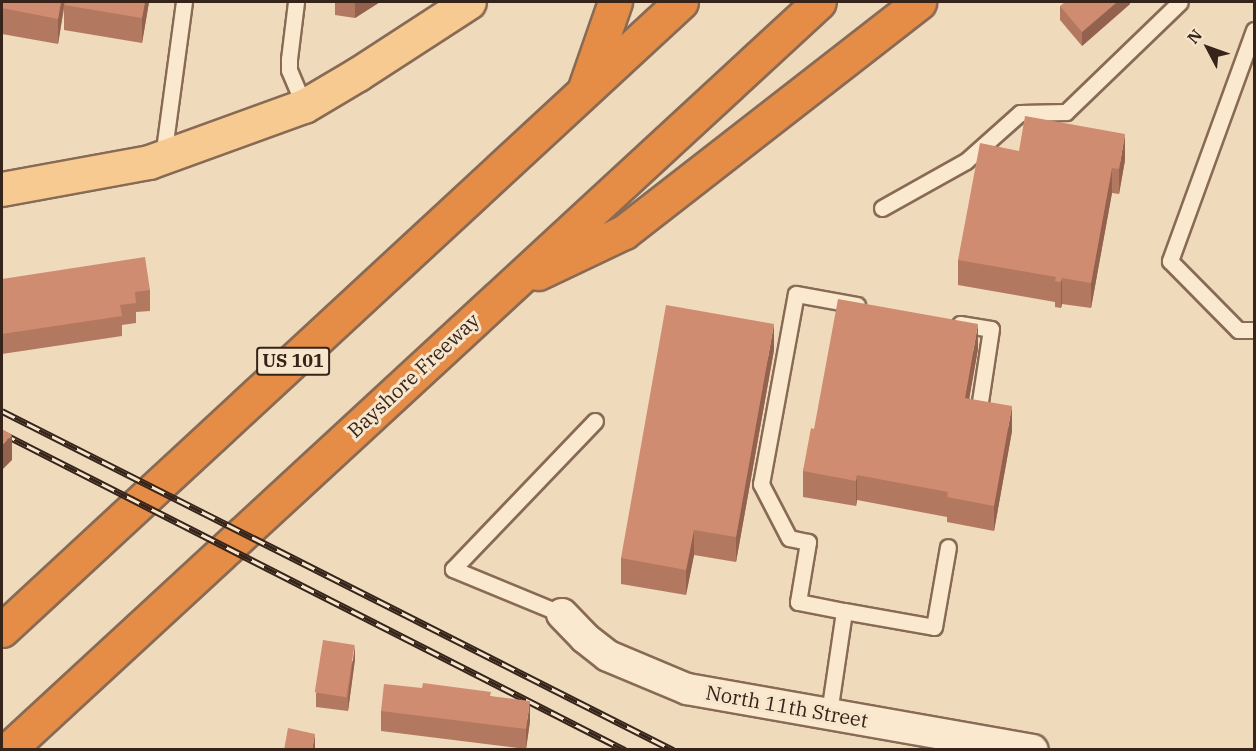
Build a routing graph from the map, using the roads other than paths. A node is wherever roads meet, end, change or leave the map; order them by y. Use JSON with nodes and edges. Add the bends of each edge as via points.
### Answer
{"nodes":[{"id":1,"x":184,"y":2,"type":"edge"},
{"id":2,"x":296,"y":2,"type":"edge"},
{"id":3,"x":469,"y":2,"type":"edge"},
{"id":4,"x":615,"y":2,"type":"edge"},
{"id":5,"x":681,"y":2,"type":"edge"},
{"id":6,"x":819,"y":2,"type":"edge"},
{"id":7,"x":919,"y":2,"type":"edge"},
{"id":8,"x":1180,"y":2,"type":"edge"},
{"id":9,"x":1254,"y":30,"type":"edge"},
{"id":10,"x":584,"y":91,"type":"junction"},
{"id":11,"x":304,"y":106,"type":"junction"},
{"id":12,"x":163,"y":157,"type":"junction"},
{"id":13,"x":2,"y":189,"type":"edge"},
{"id":14,"x":882,"y":208,"type":"dead end"},
{"id":15,"x":508,"y":287,"type":"junction"},
{"id":16,"x":876,"y":309,"type":"edge"},
{"id":17,"x":945,"y":321,"type":"edge"},
{"id":18,"x":1254,"y":330,"type":"edge"},
{"id":19,"x":981,"y":402,"type":"edge"},
{"id":20,"x":595,"y":421,"type":"dead end"},
{"id":21,"x":948,"y":547,"type":"dead end"},
{"id":22,"x":844,"y":611,"type":"junction"},
{"id":23,"x":562,"y":614,"type":"joint"},
{"id":24,"x":2,"y":630,"type":"edge"},
{"id":25,"x":829,"y":713,"type":"junction"},
{"id":26,"x":8,"y":750,"type":"edge"},
{"id":27,"x":1033,"y":750,"type":"edge"}],
"edges":[{"from":1,"to":12,"type":"lane"},
{"from":2,"to":11,"type":"lane","via":[[289,70]]},
{"from":3,"to":11,"type":"main road"},
{"from":4,"to":10,"type":"highway"},
{"from":5,"to":10,"type":"highway","number":"US 101"},
{"from":6,"to":15,"type":"highway","name":"Bayshore Freeway"},
{"from":7,"to":15,"type":"highway","via":[[624,232]]},
{"from":8,"to":14,"type":"lane","via":[[1066,112],[1020,113],[966,161]]},
{"from":9,"to":18,"type":"lane","via":[[1170,261],[1238,330]]},
{"from":10,"to":24,"type":"highway","number":"US 101"},
{"from":11,"to":12,"type":"main road"},
{"from":12,"to":13,"type":"main road"},
{"from":15,"to":26,"type":"highway","name":"Bayshore Freeway"},
{"from":16,"to":22,"type":"lane","via":[[795,294],[761,484],[789,538],[808,542],[798,603]]},
{"from":17,"to":19,"type":"lane","via":[[991,329]]},
{"from":20,"to":23,"type":"lane","via":[[453,569]]},
{"from":21,"to":22,"type":"lane","via":[[934,627]]},
{"from":22,"to":25,"type":"lane"},
{"from":23,"to":25,"type":"street","name":"North 11th Street","via":[[608,656],[687,689]]},
{"from":25,"to":27,"type":"street","name":"North 11th Street"}]}
